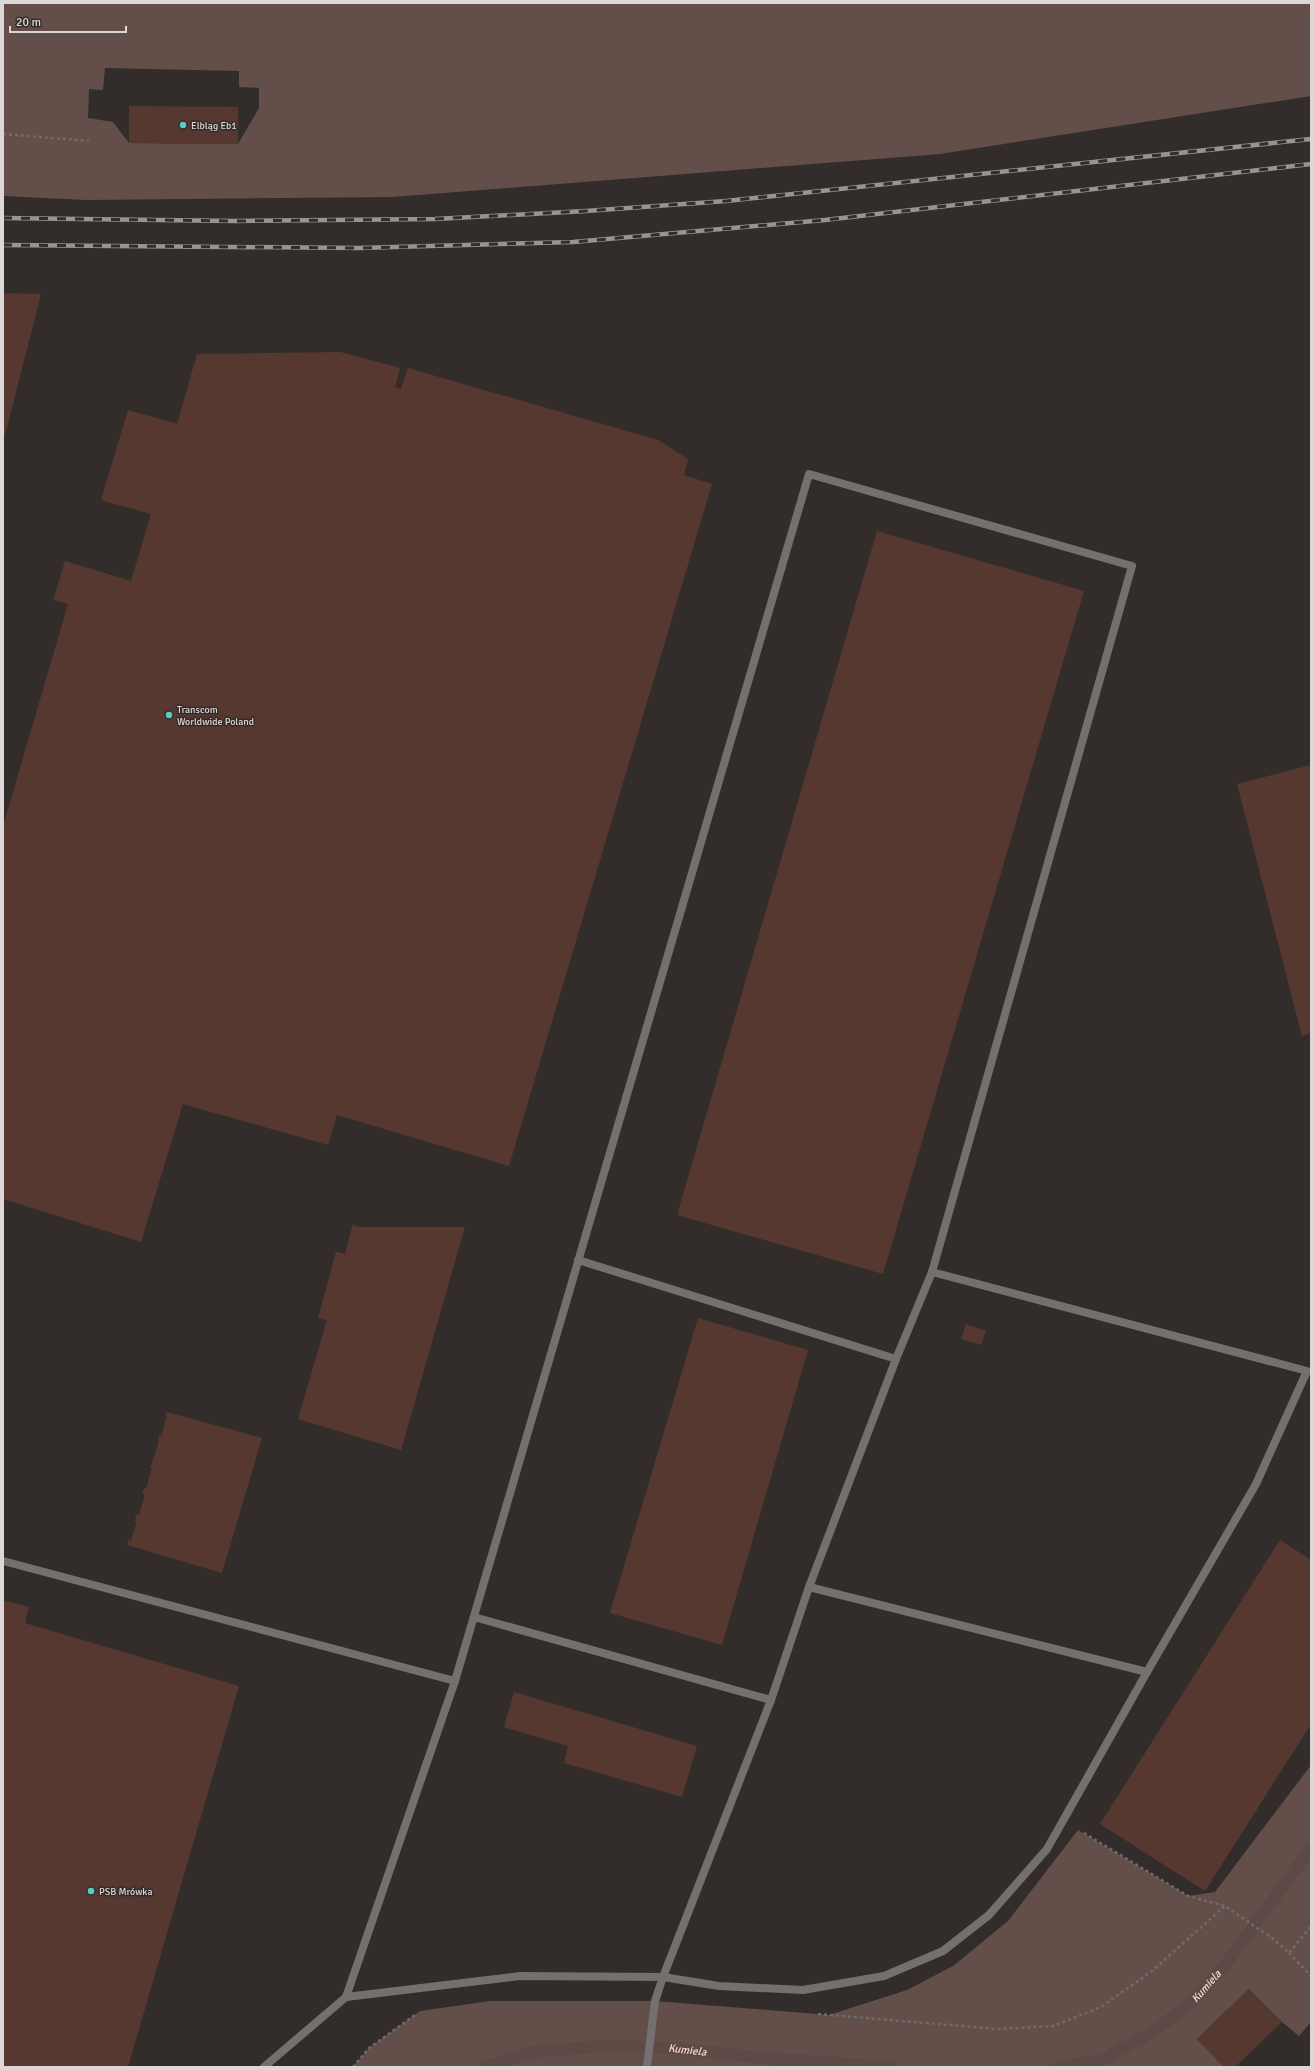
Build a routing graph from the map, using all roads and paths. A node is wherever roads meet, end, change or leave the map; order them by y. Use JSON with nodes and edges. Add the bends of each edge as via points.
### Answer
{"nodes":[{"id":1,"x":3,"y":134,"type":"edge"},
{"id":2,"x":89,"y":141,"type":"dead end"},
{"id":3,"x":578,"y":1260,"type":"junction"},
{"id":4,"x":932,"y":1272,"type":"junction"},
{"id":5,"x":896,"y":1359,"type":"junction"},
{"id":6,"x":3,"y":1561,"type":"edge"},
{"id":7,"x":810,"y":1587,"type":"junction"},
{"id":8,"x":474,"y":1617,"type":"junction"},
{"id":9,"x":1147,"y":1672,"type":"junction"},
{"id":10,"x":455,"y":1681,"type":"junction"},
{"id":11,"x":771,"y":1700,"type":"junction"},
{"id":12,"x":1062,"y":1821,"type":"junction"},
{"id":13,"x":1311,"y":1926,"type":"edge"},
{"id":14,"x":1289,"y":1953,"type":"junction"},
{"id":15,"x":1311,"y":1976,"type":"edge"},
{"id":16,"x":663,"y":1977,"type":"junction"},
{"id":17,"x":346,"y":1997,"type":"junction"},
{"id":18,"x":264,"y":2067,"type":"edge"},
{"id":19,"x":647,"y":2067,"type":"edge"}],
"edges":[{"from":1,"to":2,"type":"path"},
{"from":3,"to":4,"type":"lane","via":[[810,474],[1132,566]]},
{"from":3,"to":5,"type":"lane"},
{"from":3,"to":8,"type":"lane"},
{"from":4,"to":5,"type":"lane"},
{"from":4,"to":9,"type":"lane","via":[[1307,1370],[1256,1484]]},
{"from":5,"to":7,"type":"lane"},
{"from":6,"to":10,"type":"lane"},
{"from":7,"to":9,"type":"lane"},
{"from":7,"to":11,"type":"lane"},
{"from":8,"to":10,"type":"lane"},
{"from":8,"to":11,"type":"lane"},
{"from":9,"to":12,"type":"lane"},
{"from":10,"to":17,"type":"lane"},
{"from":11,"to":16,"type":"lane"},
{"from":12,"to":14,"type":"path","via":[[1188,1896],[1225,1906],[1272,1938]]},
{"from":12,"to":16,"type":"lane","via":[[1046,1849],[990,1915],[943,1951],[884,1976],[803,1990],[719,1986]]},
{"from":13,"to":14,"type":"path"},
{"from":14,"to":15,"type":"path"},
{"from":16,"to":17,"type":"lane","via":[[520,1976]]},
{"from":16,"to":19,"type":"lane","via":[[655,2001]]},
{"from":17,"to":18,"type":"lane"}]}
